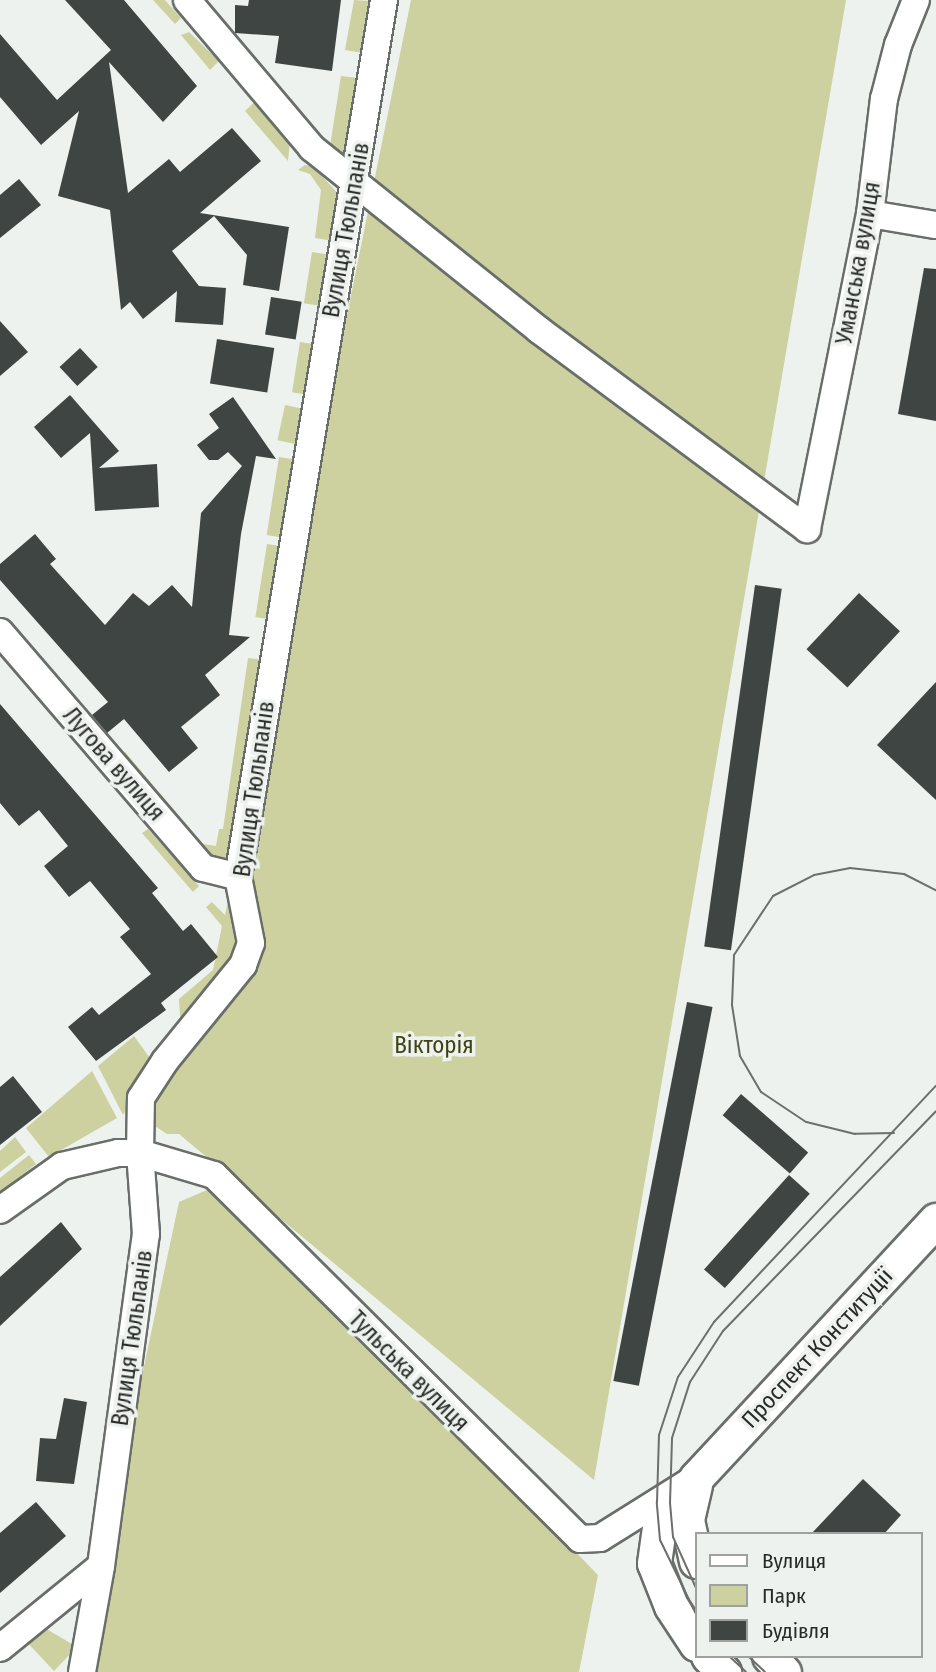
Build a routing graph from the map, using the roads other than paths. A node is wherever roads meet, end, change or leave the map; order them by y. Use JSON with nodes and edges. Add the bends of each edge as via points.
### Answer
{"nodes":[{"id":1,"x":187,"y":0,"type":"edge"},
{"id":2,"x":384,"y":0,"type":"edge"},
{"id":3,"x":916,"y":0,"type":"edge"},
{"id":4,"x":355,"y":181,"type":"junction"},
{"id":5,"x":870,"y":214,"type":"junction"},
{"id":6,"x":936,"y":225,"type":"edge"},
{"id":7,"x":0,"y":632,"type":"edge"},
{"id":8,"x":238,"y":877,"type":"junction"},
{"id":9,"x":129,"y":1153,"type":"junction"},
{"id":10,"x":0,"y":1210,"type":"edge"},
{"id":11,"x":936,"y":1220,"type":"edge"},
{"id":12,"x":697,"y":1476,"type":"junction"},
{"id":13,"x":694,"y":1552,"type":"edge"},
{"id":14,"x":102,"y":1566,"type":"junction"},
{"id":15,"x":694,"y":1640,"type":"edge"},
{"id":16,"x":0,"y":1648,"type":"edge"},
{"id":17,"x":710,"y":1658,"type":"edge"},
{"id":18,"x":771,"y":1658,"type":"edge"},
{"id":19,"x":82,"y":1672,"type":"edge"},
{"id":20,"x":724,"y":1672,"type":"edge"},
{"id":21,"x":784,"y":1672,"type":"edge"}],
"edges":[{"from":1,"to":4,"type":"street","via":[[312,148]]},
{"from":2,"to":4,"type":"street","name":"Вулиця Тюльпанів"},
{"from":3,"to":5,"type":"street","name":"Уманська вулиця","via":[[884,99]]},
{"from":4,"to":5,"type":"street","name":"Уманська вулиця","via":[[539,330],[807,528]]},
{"from":4,"to":8,"type":"street","name":"Вулиця Тюльпанів"},
{"from":5,"to":6,"type":"street"},
{"from":7,"to":8,"type":"street","name":"Лугова вулиця","via":[[203,868]]},
{"from":8,"to":9,"type":"street","name":"Вулиця Тюльпанів","via":[[251,943],[243,965],[164,1061],[141,1098]]},
{"from":9,"to":10,"type":"street","via":[[62,1166]]},
{"from":9,"to":12,"type":"street","name":"Тульська вулиця","via":[[214,1175],[580,1539],[600,1538]]},
{"from":9,"to":14,"type":"street","name":"Вулиця Тюльпанів","via":[[146,1234]]},
{"from":11,"to":12,"type":"street","name":"Проспект Конституції"},
{"from":12,"to":13,"type":"street","via":[[687,1520]]},
{"from":12,"to":15,"type":"street","name":"Проспект Конституції","via":[[659,1527],[654,1563],[671,1606]]},
{"from":14,"to":16,"type":"street"},
{"from":14,"to":19,"type":"street","name":"Вулиця Тюльпанів"},
{"from":17,"to":20,"type":"street"},
{"from":18,"to":21,"type":"street"}]}
